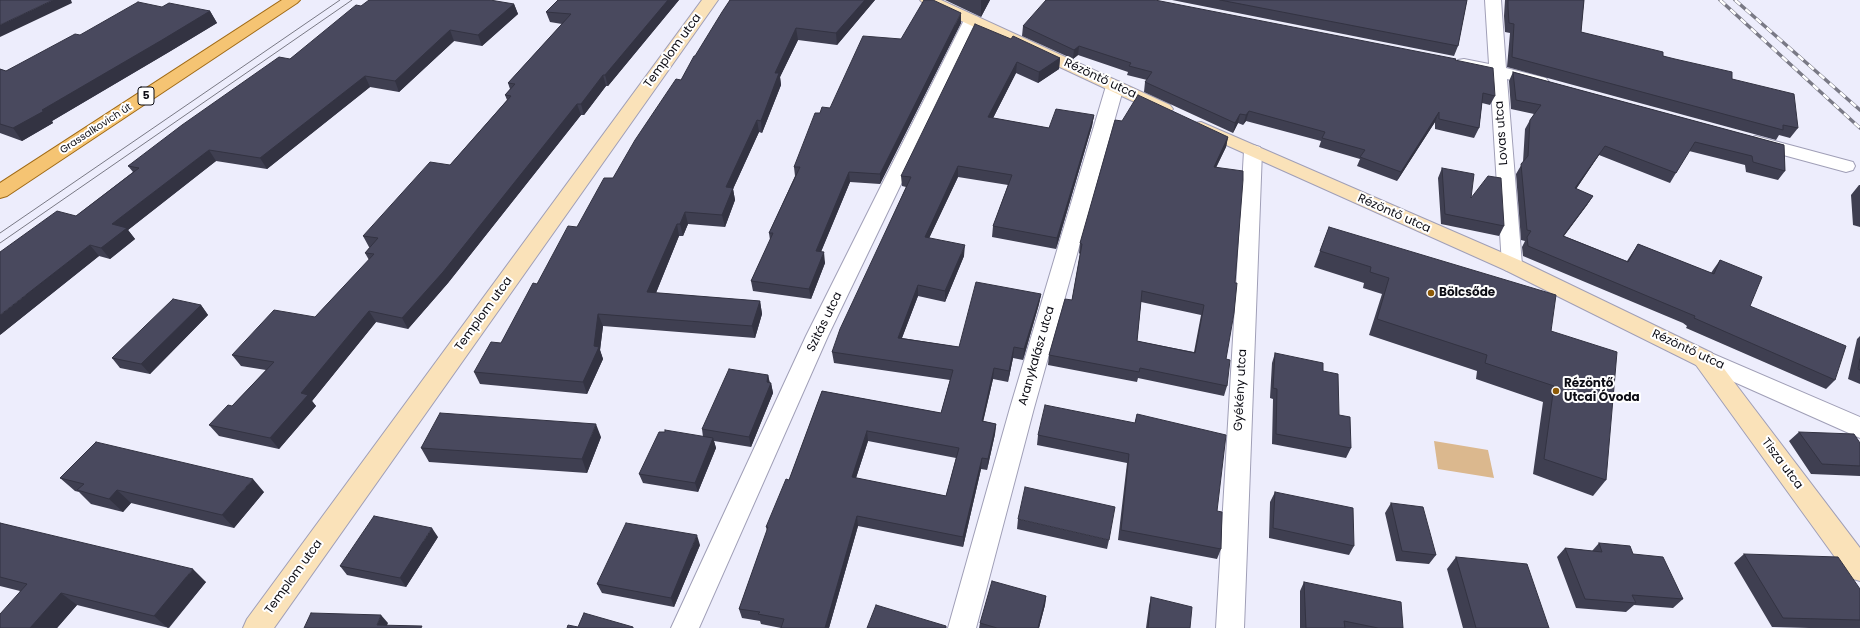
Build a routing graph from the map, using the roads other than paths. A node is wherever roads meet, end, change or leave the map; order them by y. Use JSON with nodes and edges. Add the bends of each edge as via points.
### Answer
{"nodes":[{"id":1,"x":292,"y":0,"type":"edge"},
{"id":2,"x":710,"y":0,"type":"edge"},
{"id":3,"x":929,"y":0,"type":"edge"},
{"id":4,"x":1493,"y":0,"type":"edge"},
{"id":5,"x":972,"y":20,"type":"junction"},
{"id":6,"x":1451,"y":62,"type":"edge"},
{"id":7,"x":1498,"y":71,"type":"junction"},
{"id":8,"x":1115,"y":86,"type":"junction"},
{"id":9,"x":1558,"y":87,"type":"edge"},
{"id":10,"x":1740,"y":137,"type":"edge"},
{"id":11,"x":1252,"y":151,"type":"junction"},
{"id":12,"x":1846,"y":166,"type":"dead end"},
{"id":13,"x":0,"y":192,"type":"edge"},
{"id":14,"x":1512,"y":266,"type":"junction"},
{"id":15,"x":1704,"y":359,"type":"junction"},
{"id":16,"x":1860,"y":428,"type":"edge"},
{"id":17,"x":1860,"y":569,"type":"edge"},
{"id":18,"x":257,"y":628,"type":"edge"},
{"id":19,"x":685,"y":628,"type":"edge"},
{"id":20,"x":962,"y":628,"type":"edge"},
{"id":21,"x":1230,"y":628,"type":"edge"}],
"edges":[{"from":1,"to":13,"type":"main road","name":"Grassalkovich út","number":"5"},
{"from":2,"to":18,"type":"main road","name":"Templom utca"},
{"from":3,"to":5,"type":"main road","name":"Rézöntő utca"},
{"from":4,"to":7,"type":"street","name":"Lovas utca"},
{"from":5,"to":8,"type":"main road","name":"Rézöntő utca"},
{"from":5,"to":19,"type":"street","name":"Szitás utca","via":[[818,336]]},
{"from":6,"to":7,"type":"street"},
{"from":7,"to":9,"type":"street"},
{"from":7,"to":14,"type":"street","name":"Lovas utca"},
{"from":8,"to":11,"type":"main road","name":"Rézöntő utca"},
{"from":8,"to":20,"type":"street","name":"Aranykalász utca","via":[[1022,408]]},
{"from":10,"to":12,"type":"street"},
{"from":11,"to":14,"type":"main road","name":"Rézöntő utca"},
{"from":11,"to":21,"type":"street","name":"Gyékény utca"},
{"from":14,"to":15,"type":"main road","name":"Rézöntő utca"},
{"from":15,"to":16,"type":"street","name":"Rézöntő utca"},
{"from":15,"to":17,"type":"main road","name":"Tisza utca"}]}
